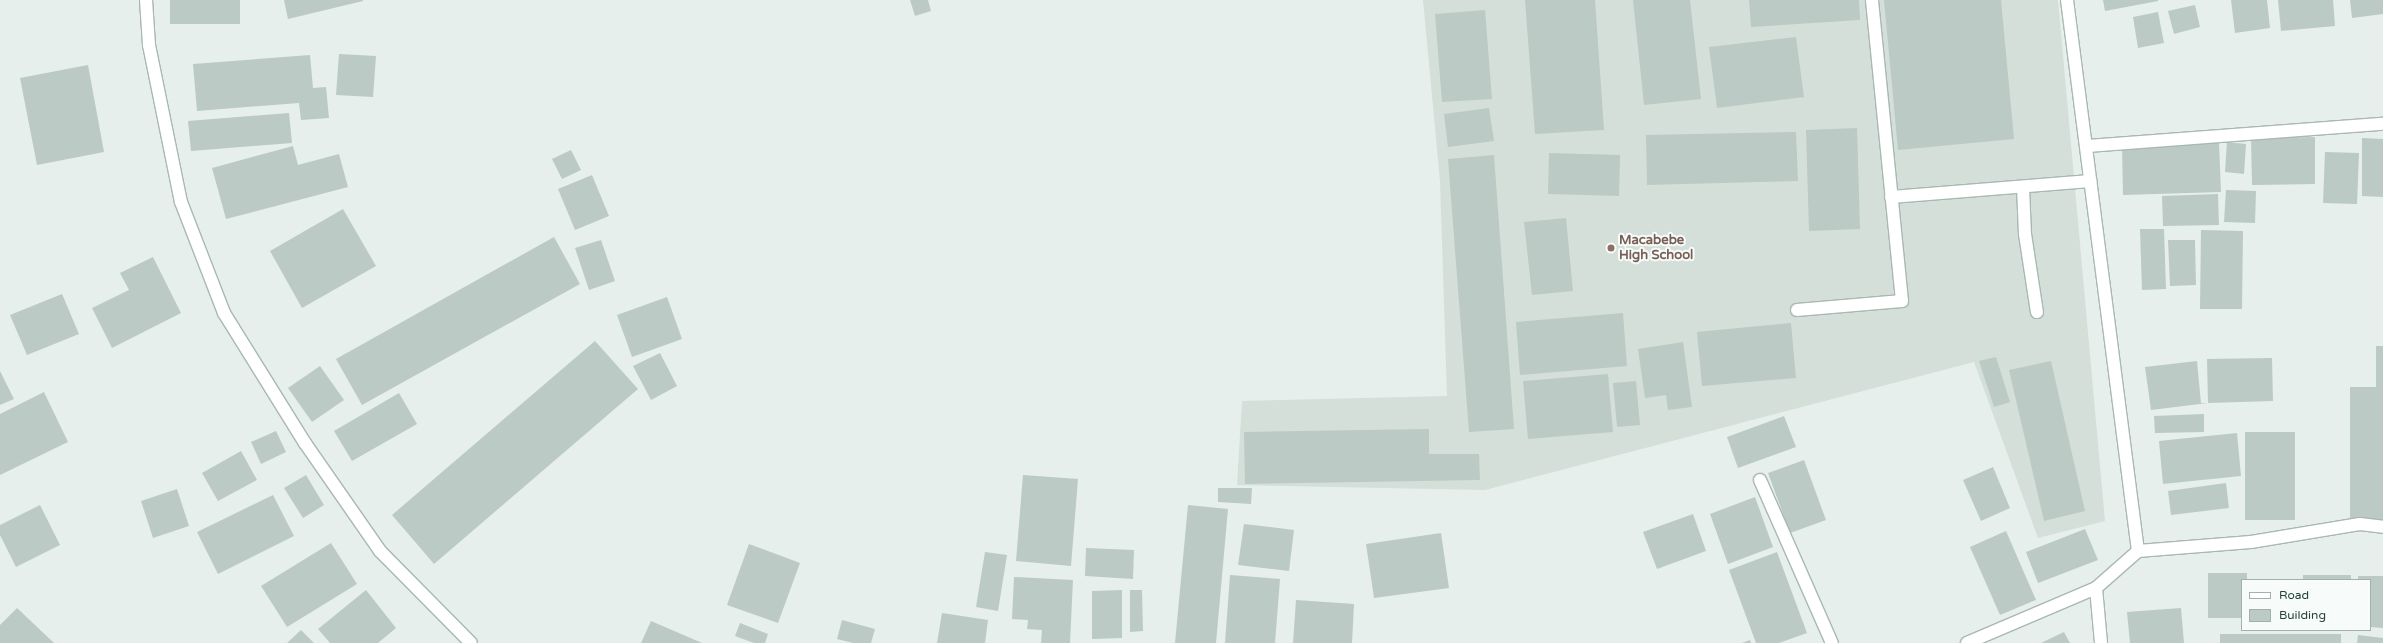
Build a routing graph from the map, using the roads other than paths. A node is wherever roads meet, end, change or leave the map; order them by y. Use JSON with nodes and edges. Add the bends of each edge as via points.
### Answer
{"nodes":[{"id":1,"x":146,"y":0,"type":"edge"},
{"id":2,"x":1872,"y":0,"type":"edge"},
{"id":3,"x":2067,"y":0,"type":"edge"},
{"id":4,"x":2383,"y":124,"type":"edge"},
{"id":5,"x":2087,"y":146,"type":"junction"},
{"id":6,"x":2090,"y":181,"type":"junction"},
{"id":7,"x":2023,"y":187,"type":"junction"},
{"id":8,"x":1892,"y":197,"type":"junction"},
{"id":9,"x":1797,"y":310,"type":"dead end"},
{"id":10,"x":2037,"y":312,"type":"dead end"},
{"id":11,"x":1760,"y":480,"type":"dead end"},
{"id":12,"x":2383,"y":526,"type":"edge"},
{"id":13,"x":2138,"y":551,"type":"junction"},
{"id":14,"x":2096,"y":588,"type":"junction"},
{"id":15,"x":471,"y":643,"type":"edge"},
{"id":16,"x":1832,"y":643,"type":"edge"},
{"id":17,"x":1967,"y":643,"type":"edge"},
{"id":18,"x":2101,"y":643,"type":"edge"}],
"edges":[{"from":1,"to":15,"type":"street","via":[[149,45],[181,202],[224,313],[305,443],[380,551]]},
{"from":2,"to":8,"type":"street"},
{"from":3,"to":5,"type":"street"},
{"from":4,"to":5,"type":"street"},
{"from":5,"to":6,"type":"street"},
{"from":6,"to":7,"type":"street"},
{"from":6,"to":13,"type":"street"},
{"from":7,"to":8,"type":"street"},
{"from":7,"to":10,"type":"street","via":[[2024,234]]},
{"from":8,"to":9,"type":"street","via":[[1902,301]]},
{"from":11,"to":16,"type":"street"},
{"from":12,"to":13,"type":"street","via":[[2360,524],[2251,542]]},
{"from":13,"to":14,"type":"street"},
{"from":14,"to":17,"type":"street"},
{"from":14,"to":18,"type":"street"}]}
